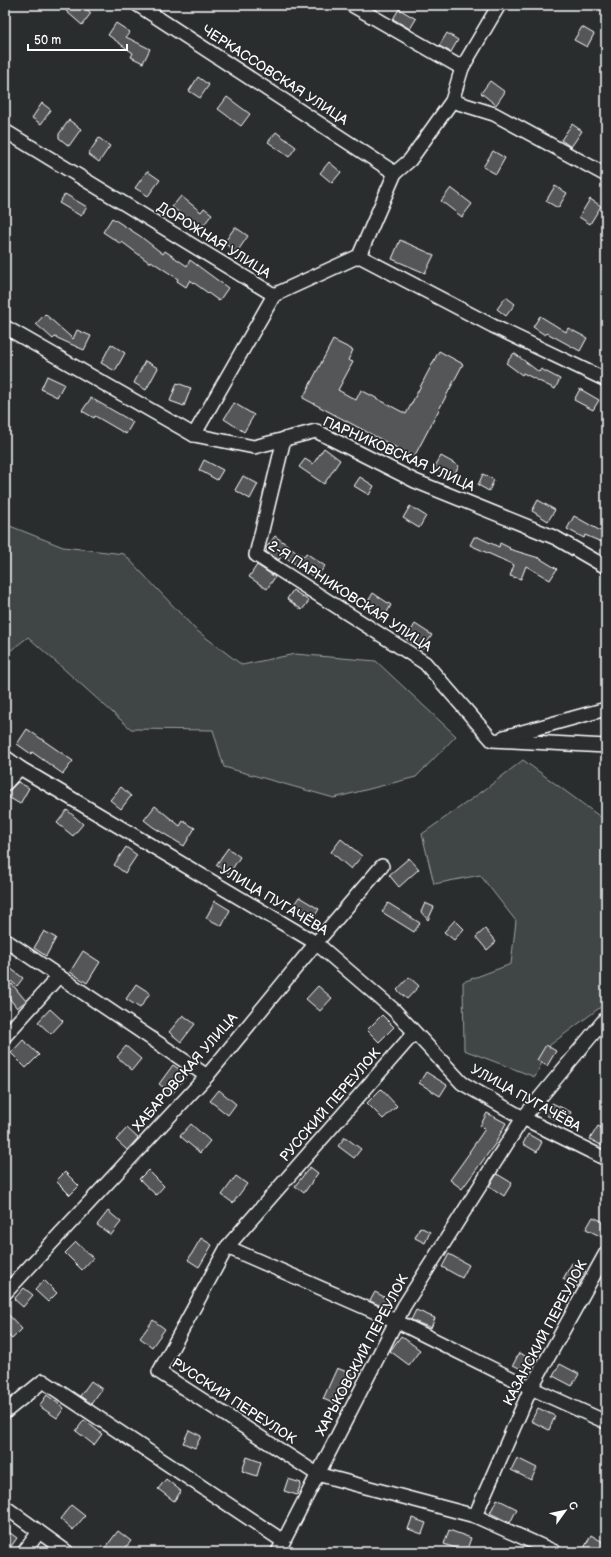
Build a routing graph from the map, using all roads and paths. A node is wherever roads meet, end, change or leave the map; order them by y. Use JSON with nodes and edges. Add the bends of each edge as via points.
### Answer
{"nodes":[{"id":1,"x":138,"y":5,"type":"edge"},
{"id":2,"x":352,"y":5,"type":"edge"},
{"id":3,"x":499,"y":5,"type":"edge"},
{"id":4,"x":462,"y":68,"type":"junction"},
{"id":5,"x":452,"y":101,"type":"junction"},
{"id":6,"x":5,"y":131,"type":"edge"},
{"id":7,"x":395,"y":173,"type":"junction"},
{"id":8,"x":606,"y":175,"type":"edge"},
{"id":9,"x":359,"y":256,"type":"junction"},
{"id":10,"x":274,"y":295,"type":"junction"},
{"id":11,"x":5,"y":327,"type":"edge"},
{"id":12,"x":606,"y":380,"type":"edge"},
{"id":13,"x":194,"y":435,"type":"junction"},
{"id":14,"x":284,"y":439,"type":"junction"},
{"id":15,"x":606,"y":567,"type":"edge"},
{"id":16,"x":606,"y":709,"type":"edge"},
{"id":17,"x":492,"y":740,"type":"junction"},
{"id":18,"x":606,"y":746,"type":"edge"},
{"id":19,"x":5,"y":757,"type":"edge"},
{"id":20,"x":20,"y":768,"type":"junction"},
{"id":21,"x":5,"y":784,"type":"edge"},
{"id":22,"x":382,"y":866,"type":"dead end"},
{"id":23,"x":5,"y":940,"type":"edge"},
{"id":24,"x":316,"y":943,"type":"junction"},
{"id":25,"x":59,"y":976,"type":"junction"},
{"id":26,"x":606,"y":1018,"type":"edge"},
{"id":27,"x":414,"y":1033,"type":"junction"},
{"id":28,"x":5,"y":1036,"type":"edge"},
{"id":29,"x":207,"y":1076,"type":"junction"},
{"id":30,"x":523,"y":1118,"type":"junction"},
{"id":31,"x":606,"y":1159,"type":"edge"},
{"id":32,"x":227,"y":1248,"type":"junction"},
{"id":33,"x":606,"y":1253,"type":"edge"},
{"id":34,"x":5,"y":1293,"type":"edge"},
{"id":35,"x":396,"y":1322,"type":"junction"},
{"id":36,"x":531,"y":1388,"type":"junction"},
{"id":37,"x":5,"y":1412,"type":"edge"},
{"id":38,"x":606,"y":1422,"type":"edge"},
{"id":39,"x":317,"y":1474,"type":"junction"},
{"id":40,"x":5,"y":1507,"type":"edge"},
{"id":41,"x":475,"y":1516,"type":"junction"},
{"id":42,"x":39,"y":1532,"type":"junction"},
{"id":43,"x":281,"y":1546,"type":"edge"},
{"id":44,"x":24,"y":1552,"type":"edge"},
{"id":45,"x":67,"y":1552,"type":"edge"},
{"id":46,"x":555,"y":1552,"type":"edge"}],
"edges":[{"from":1,"to":7,"type":"street","name":"ЧЕРКАССОВСКАЯ УЛИЦА"},
{"from":2,"to":4,"type":"street"},
{"from":3,"to":4,"type":"street"},
{"from":4,"to":5,"type":"street"},
{"from":5,"to":7,"type":"street","via":[[410,160]]},
{"from":5,"to":8,"type":"street","via":[[494,114]]},
{"from":6,"to":10,"type":"street","name":"ДОРОЖНАЯ УЛИЦА"},
{"from":7,"to":9,"type":"street"},
{"from":9,"to":10,"type":"street","name":"ДОРОЖНАЯ УЛИЦА"},
{"from":9,"to":12,"type":"street","via":[[493,326]]},
{"from":10,"to":13,"type":"street"},
{"from":11,"to":13,"type":"street","name":"ПАРНИКОВСКАЯ УЛИЦА"},
{"from":13,"to":14,"type":"street","name":"ПАРНИКОВСКАЯ УЛИЦА","via":[[254,447]]},
{"from":14,"to":15,"type":"street","name":"ПАРНИКОВСКАЯ УЛИЦА","via":[[316,431],[415,481],[556,538]]},
{"from":14,"to":17,"type":"street","name":"2-Я ПАРНИКОВСКАЯ УЛИЦА","via":[[256,555],[425,664]]},
{"from":16,"to":17,"type":"street"},
{"from":17,"to":18,"type":"street"},
{"from":19,"to":20,"type":"street","name":"УЛИЦА ПУГАЧЁВА"},
{"from":20,"to":21,"type":"street"},
{"from":20,"to":24,"type":"street","name":"УЛИЦА ПУГАЧЁВА"},
{"from":22,"to":24,"type":"street","name":"ХАБАРОВСКАЯ УЛИЦА"},
{"from":23,"to":25,"type":"street"},
{"from":24,"to":27,"type":"street","name":"УЛИЦА ПУГАЧЁВА","via":[[394,1010]]},
{"from":24,"to":29,"type":"street","name":"ХАБАРОВСКАЯ УЛИЦА"},
{"from":25,"to":28,"type":"street"},
{"from":25,"to":29,"type":"street"},
{"from":26,"to":30,"type":"street","name":"ХАРЬКОВСКИЙ ПЕРЕУЛОК"},
{"from":27,"to":30,"type":"street","name":"УЛИЦА ПУГАЧЁВА","via":[[462,1083]]},
{"from":27,"to":32,"type":"street","name":"РУССКИЙ ПЕРЕУЛОК"},
{"from":29,"to":34,"type":"street","name":"ХАБАРОВСКАЯ УЛИЦА"},
{"from":30,"to":31,"type":"street","name":"УЛИЦА ПУГАЧЁВА"},
{"from":30,"to":35,"type":"street","name":"ХАРЬКОВСКИЙ ПЕРЕУЛОК"},
{"from":32,"to":35,"type":"street"},
{"from":32,"to":39,"type":"street","name":"РУССКИЙ ПЕРЕУЛОК","via":[[159,1372]]},
{"from":33,"to":36,"type":"street","name":"КАЗАНСКИЙ ПЕРЕУЛОК"},
{"from":35,"to":36,"type":"street"},
{"from":35,"to":39,"type":"street","name":"ХАРЬКОВСКИЙ ПЕРЕУЛОК"},
{"from":36,"to":38,"type":"street"},
{"from":36,"to":41,"type":"street","name":"КАЗАНСКИЙ ПЕРЕУЛОК"},
{"from":37,"to":43,"type":"street","via":[[43,1381]]},
{"from":39,"to":41,"type":"street","name":"РУССКИЙ ПЕРЕУЛОК"},
{"from":39,"to":43,"type":"street","name":"ХАРЬКОВСКИЙ ПЕРЕУЛОК"},
{"from":40,"to":42,"type":"street"},
{"from":41,"to":46,"type":"street","name":"РУССКИЙ ПЕРЕУЛОК"},
{"from":42,"to":44,"type":"street"},
{"from":42,"to":45,"type":"street"}]}
